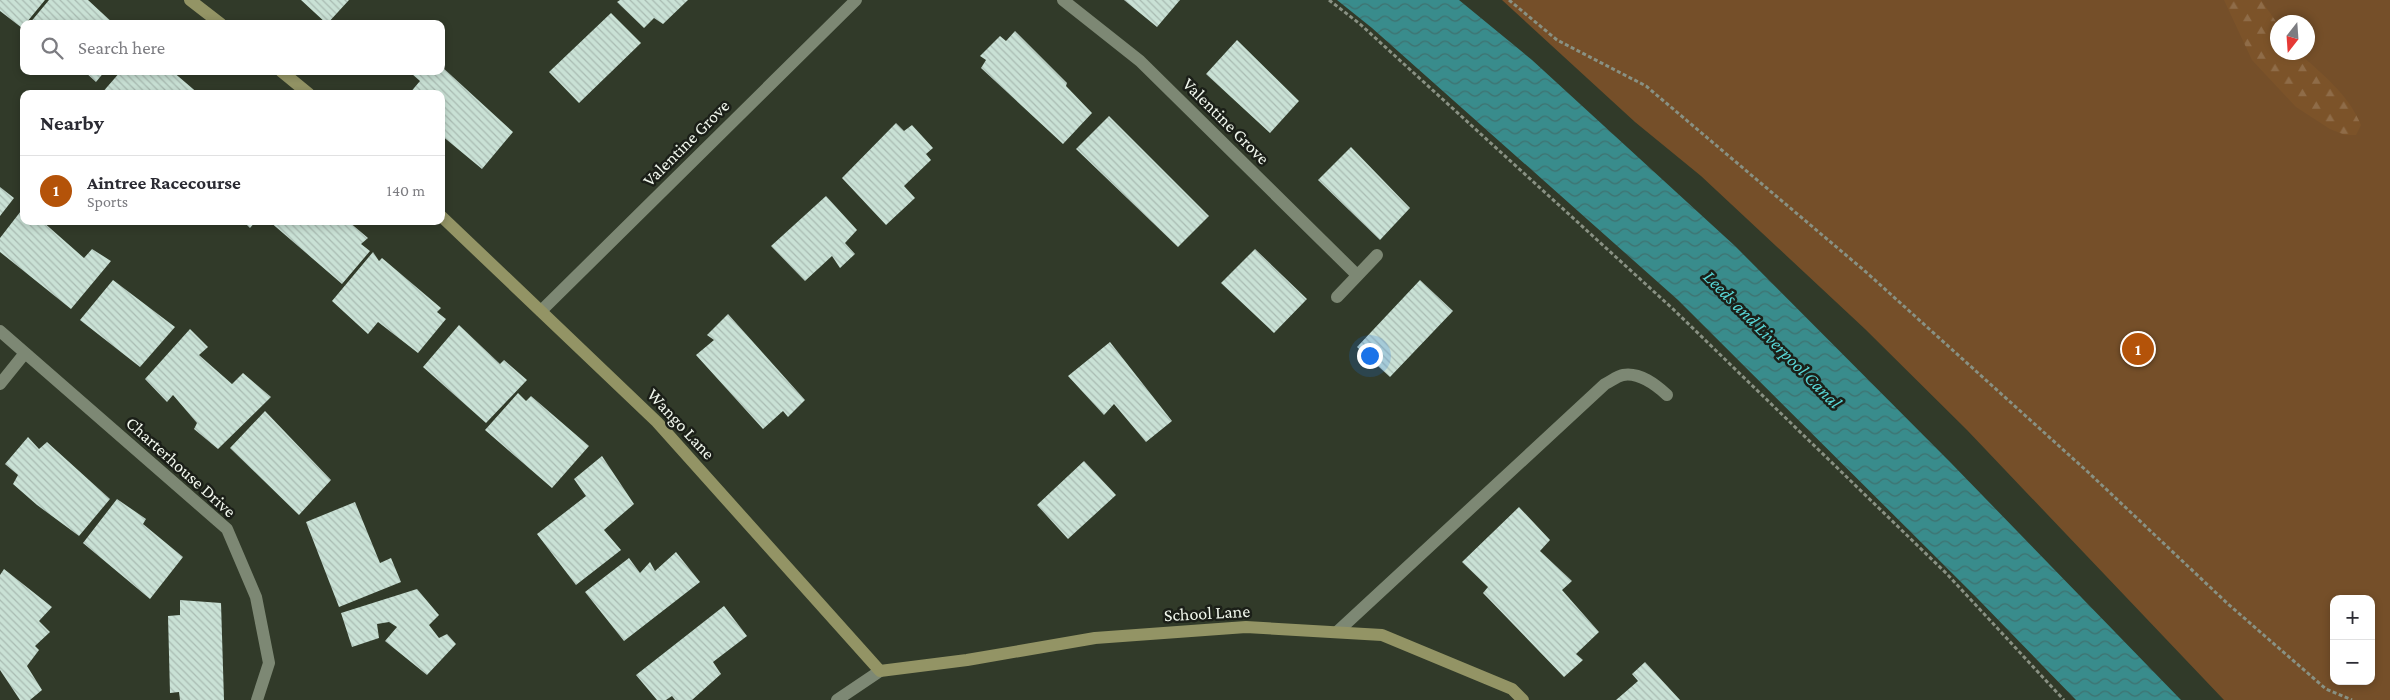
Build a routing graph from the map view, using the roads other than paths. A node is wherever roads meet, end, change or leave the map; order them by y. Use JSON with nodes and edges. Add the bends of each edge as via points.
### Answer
{"nodes":[{"id":1,"x":856,"y":0,"type":"edge"},
{"id":2,"x":1063,"y":0,"type":"edge"},
{"id":3,"x":193,"y":1,"type":"edge"},
{"id":4,"x":216,"y":20,"type":"edge"},
{"id":5,"x":286,"y":75,"type":"edge"},
{"id":6,"x":304,"y":90,"type":"edge"},
{"id":7,"x":445,"y":220,"type":"edge"},
{"id":8,"x":1377,"y":255,"type":"dead end"},
{"id":9,"x":1357,"y":275,"type":"junction"},
{"id":10,"x":1337,"y":297,"type":"dead end"},
{"id":11,"x":541,"y":311,"type":"junction"},
{"id":12,"x":0,"y":331,"type":"edge"},
{"id":13,"x":25,"y":353,"type":"junction"},
{"id":14,"x":0,"y":384,"type":"edge"},
{"id":15,"x":1667,"y":395,"type":"dead end"},
{"id":16,"x":1336,"y":632,"type":"junction"},
{"id":17,"x":880,"y":671,"type":"junction"},
{"id":18,"x":257,"y":700,"type":"edge"},
{"id":19,"x":837,"y":700,"type":"edge"},
{"id":20,"x":1523,"y":700,"type":"edge"}],
"edges":[{"from":1,"to":11,"type":"street","name":"Valentine Grove"},
{"from":2,"to":9,"type":"street","name":"Valentine Grove","via":[[1140,61]]},
{"from":3,"to":4,"type":"main road"},
{"from":5,"to":6,"type":"main road"},
{"from":7,"to":11,"type":"main road","name":"Wango Lane"},
{"from":8,"to":9,"type":"street"},
{"from":9,"to":10,"type":"street"},
{"from":11,"to":17,"type":"main road","name":"Wango Lane","via":[[657,422]]},
{"from":12,"to":13,"type":"street","name":"Charterhouse Drive"},
{"from":13,"to":14,"type":"street"},
{"from":13,"to":18,"type":"street","name":"Charterhouse Drive","via":[[227,529],[256,597],[269,663]]},
{"from":15,"to":16,"type":"street","via":[[1654,383],[1638,376],[1623,374],[1605,384]]},
{"from":16,"to":17,"type":"main road","name":"School Lane","via":[[1246,627],[1095,638]]},
{"from":16,"to":20,"type":"main road","name":"School Lane","via":[[1382,635],[1512,689]]},
{"from":17,"to":19,"type":"street"}]}
